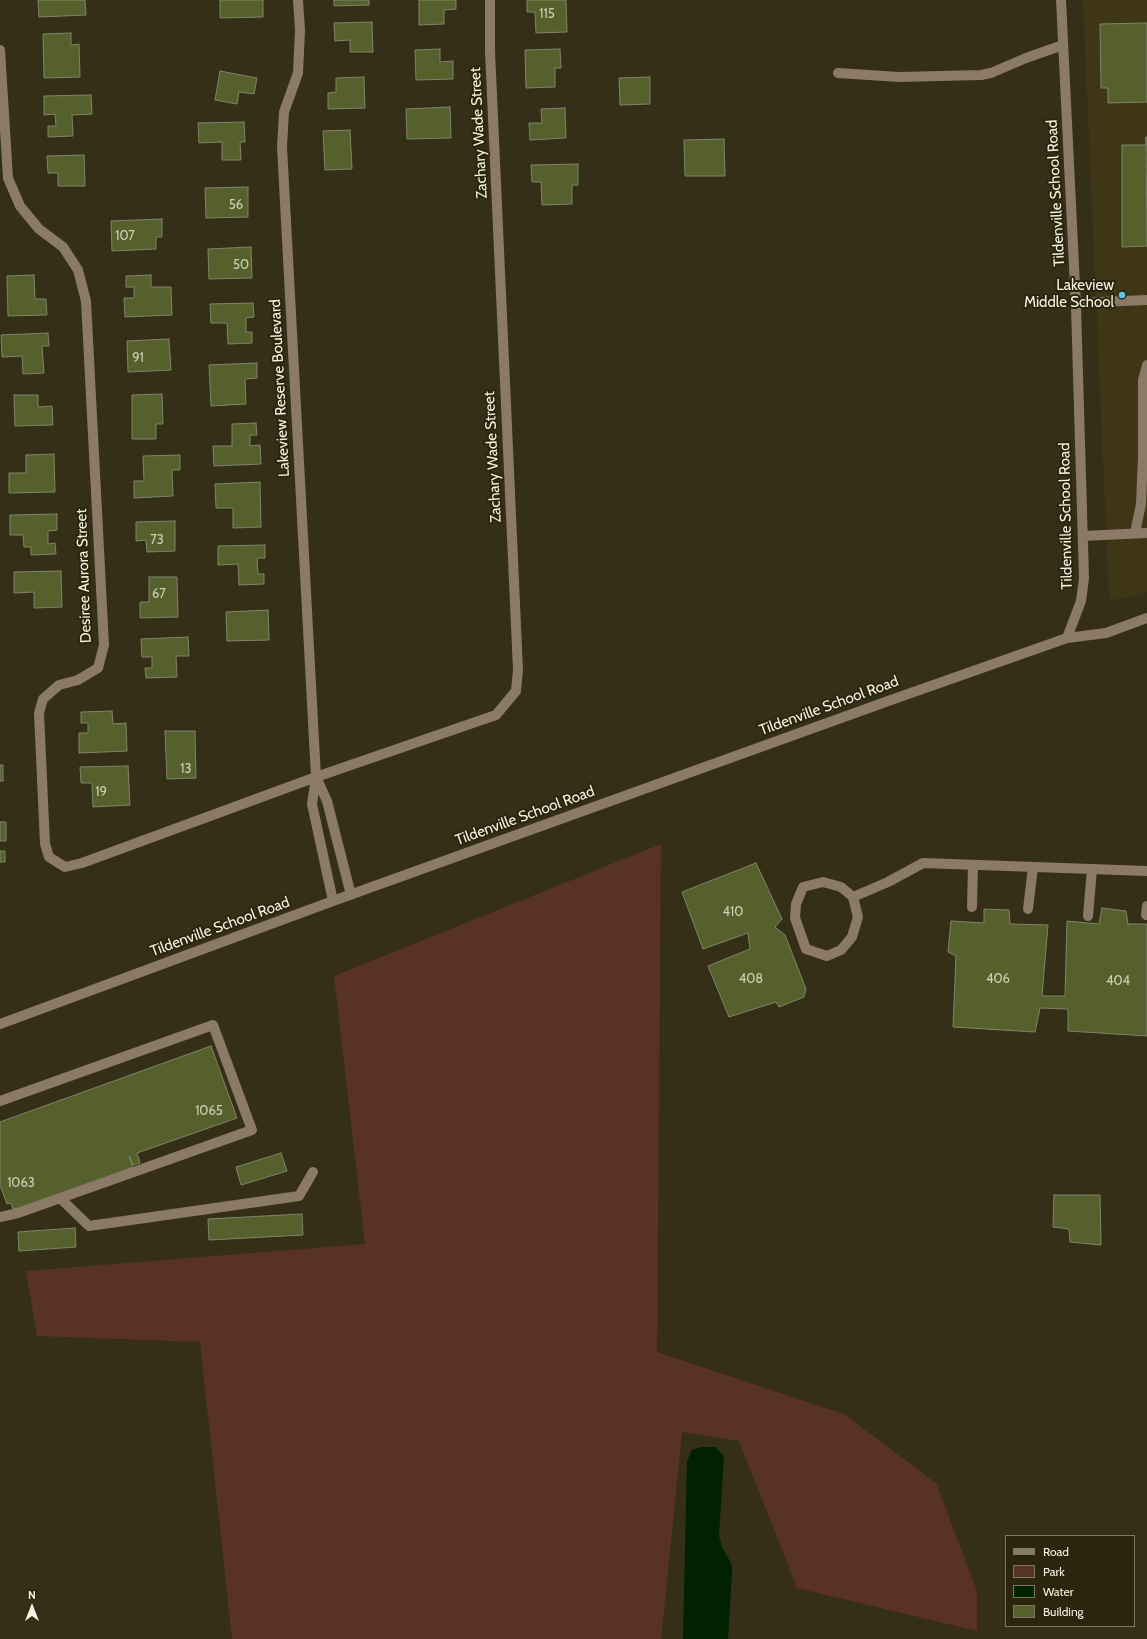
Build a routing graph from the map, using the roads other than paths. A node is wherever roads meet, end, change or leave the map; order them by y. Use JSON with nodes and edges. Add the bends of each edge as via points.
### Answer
{"nodes":[{"id":1,"x":298,"y":0,"type":"edge"},
{"id":2,"x":490,"y":0,"type":"edge"},
{"id":3,"x":1061,"y":0,"type":"edge"},
{"id":4,"x":1063,"y":46,"type":"junction"},
{"id":5,"x":0,"y":50,"type":"edge"},
{"id":6,"x":838,"y":73,"type":"dead end"},
{"id":7,"x":1147,"y":300,"type":"edge"},
{"id":8,"x":1076,"y":303,"type":"junction"},
{"id":9,"x":1147,"y":365,"type":"edge"},
{"id":10,"x":1135,"y":533,"type":"junction"},
{"id":11,"x":1147,"y":533,"type":"edge"},
{"id":12,"x":1083,"y":536,"type":"junction"},
{"id":13,"x":1147,"y":618,"type":"edge"},
{"id":14,"x":1067,"y":638,"type":"junction"},
{"id":15,"x":316,"y":777,"type":"junction"},
{"id":16,"x":973,"y":865,"type":"junction"},
{"id":17,"x":1033,"y":867,"type":"junction"},
{"id":18,"x":1092,"y":869,"type":"junction"},
{"id":19,"x":1147,"y":871,"type":"edge"},
{"id":20,"x":351,"y":895,"type":"junction"},
{"id":21,"x":853,"y":897,"type":"junction"},
{"id":22,"x":333,"y":901,"type":"junction"},
{"id":23,"x":972,"y":907,"type":"dead end"},
{"id":24,"x":1028,"y":909,"type":"dead end"},
{"id":25,"x":1088,"y":916,"type":"dead end"},
{"id":26,"x":0,"y":1024,"type":"edge"},
{"id":27,"x":0,"y":1101,"type":"edge"},
{"id":28,"x":313,"y":1172,"type":"dead end"},
{"id":29,"x":60,"y":1198,"type":"junction"},
{"id":30,"x":0,"y":1217,"type":"edge"}],
"edges":[{"from":1,"to":15,"type":"street","name":"Lakeview Reserve Boulevard","via":[[298,73],[284,112],[282,147]]},
{"from":2,"to":15,"type":"street","name":"Zachary Wade Street","via":[[518,670],[516,691],[496,715]]},
{"from":3,"to":4,"type":"street","name":"Tildenville School Road"},
{"from":4,"to":6,"type":"street","via":[[981,75],[899,77]]},
{"from":4,"to":8,"type":"street","name":"Tildenville School Road"},
{"from":5,"to":15,"type":"street","name":"Desiree Aurora Street","via":[[8,178],[20,206],[39,229],[63,246],[78,270],[86,301],[104,644],[98,668],[78,680],[59,685],[43,699],[39,713],[45,844],[49,857],[65,867],[82,863]]},
{"from":7,"to":8,"type":"street"},
{"from":8,"to":12,"type":"street","name":"Tildenville School Road"},
{"from":9,"to":10,"type":"street","via":[[1142,380],[1141,504]]},
{"from":10,"to":11,"type":"street"},
{"from":10,"to":12,"type":"street"},
{"from":12,"to":14,"type":"street","name":"Tildenville School Road","via":[[1084,578],[1081,600]]},
{"from":13,"to":14,"type":"street","via":[[1106,633]]},
{"from":14,"to":20,"type":"street","name":"Tildenville School Road"},
{"from":15,"to":20,"type":"street","name":"Lakeview Reserve Boulevard","via":[[327,800]]},
{"from":15,"to":22,"type":"street","name":"Lakeview Reserve Boulevard","via":[[312,804]]},
{"from":16,"to":17,"type":"street"},
{"from":16,"to":21,"type":"street","via":[[923,863]]},
{"from":16,"to":23,"type":"street"},
{"from":17,"to":18,"type":"street"},
{"from":17,"to":24,"type":"street"},
{"from":18,"to":19,"type":"street"},
{"from":18,"to":25,"type":"street"},
{"from":20,"to":22,"type":"street","name":"Tildenville School Road"},
{"from":21,"to":21,"type":"street","via":[[858,917],[852,937],[841,950],[827,956],[806,949],[795,918],[796,904],[803,887],[823,882],[841,887]]},
{"from":22,"to":26,"type":"street","name":"Tildenville School Road"},
{"from":27,"to":29,"type":"street","via":[[213,1025],[252,1130]]},
{"from":28,"to":29,"type":"street","via":[[299,1196],[89,1226]]},
{"from":29,"to":30,"type":"street"}]}
